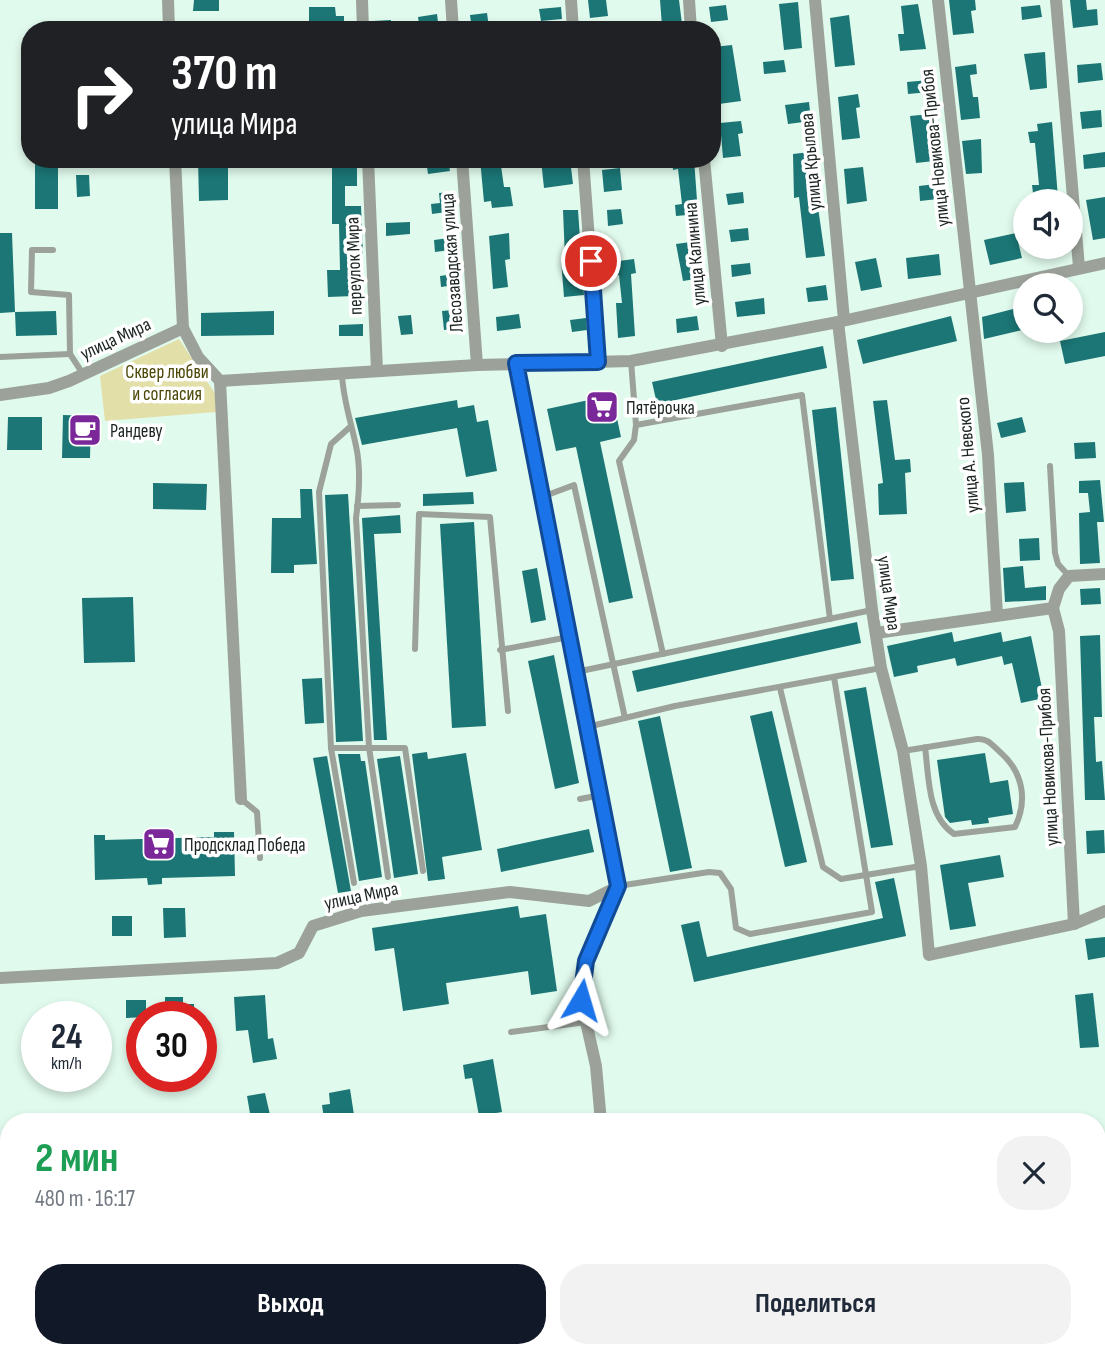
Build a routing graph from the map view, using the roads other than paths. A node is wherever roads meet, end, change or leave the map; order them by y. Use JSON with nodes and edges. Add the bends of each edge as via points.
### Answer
{"nodes":[{"id":1,"x":168,"y":0,"type":"edge"},
{"id":2,"x":362,"y":0,"type":"edge"},
{"id":3,"x":451,"y":0,"type":"edge"},
{"id":4,"x":570,"y":0,"type":"edge"},
{"id":5,"x":688,"y":0,"type":"edge"},
{"id":6,"x":815,"y":0,"type":"edge"},
{"id":7,"x":938,"y":0,"type":"edge"},
{"id":8,"x":1056,"y":0,"type":"edge"},
{"id":9,"x":169,"y":21,"type":"edge"},
{"id":10,"x":363,"y":21,"type":"edge"},
{"id":11,"x":452,"y":21,"type":"edge"},
{"id":12,"x":572,"y":21,"type":"edge"},
{"id":13,"x":690,"y":21,"type":"edge"},
{"id":14,"x":175,"y":168,"type":"edge"},
{"id":15,"x":368,"y":168,"type":"edge"},
{"id":16,"x":463,"y":168,"type":"edge"},
{"id":17,"x":584,"y":168,"type":"edge"},
{"id":18,"x":705,"y":168,"type":"edge"},
{"id":19,"x":53,"y":250,"type":"dead end"},
{"id":20,"x":1105,"y":263,"type":"edge"},
{"id":21,"x":1079,"y":267,"type":"junction"},
{"id":22,"x":968,"y":292,"type":"junction"},
{"id":23,"x":841,"y":321,"type":"junction"},
{"id":24,"x":183,"y":328,"type":"junction"},
{"id":25,"x":722,"y":346,"type":"junction"},
{"id":26,"x":70,"y":354,"type":"junction"},
{"id":27,"x":0,"y":357,"type":"edge"},
{"id":28,"x":631,"y":361,"type":"junction"},
{"id":29,"x":598,"y":362,"type":"junction"},
{"id":30,"x":516,"y":363,"type":"junction"},
{"id":31,"x":477,"y":365,"type":"junction"},
{"id":32,"x":377,"y":371,"type":"junction"},
{"id":33,"x":341,"y":372,"type":"junction"},
{"id":34,"x":83,"y":374,"type":"junction"},
{"id":35,"x":220,"y":381,"type":"junction"},
{"id":36,"x":0,"y":394,"type":"edge"},
{"id":37,"x":636,"y":425,"type":"junction"},
{"id":38,"x":350,"y":427,"type":"junction"},
{"id":39,"x":1050,"y":466,"type":"dead end"},
{"id":40,"x":542,"y":497,"type":"junction"},
{"id":41,"x":398,"y":505,"type":"dead end"},
{"id":42,"x":357,"y":506,"type":"junction"},
{"id":43,"x":1105,"y":574,"type":"edge"},
{"id":44,"x":1069,"y":576,"type":"junction"},
{"id":45,"x":1053,"y":608,"type":"junction"},
{"id":46,"x":872,"y":610,"type":"junction"},
{"id":47,"x":997,"y":615,"type":"junction"},
{"id":48,"x":830,"y":619,"type":"junction"},
{"id":49,"x":876,"y":633,"type":"junction"},
{"id":50,"x":569,"y":637,"type":"junction"},
{"id":51,"x":415,"y":649,"type":"dead end"},
{"id":52,"x":500,"y":650,"type":"junction"},
{"id":53,"x":663,"y":654,"type":"junction"},
{"id":54,"x":613,"y":665,"type":"junction"},
{"id":55,"x":881,"y":668,"type":"junction"},
{"id":56,"x":576,"y":672,"type":"junction"},
{"id":57,"x":834,"y":677,"type":"junction"},
{"id":58,"x":780,"y":688,"type":"junction"},
{"id":59,"x":508,"y":711,"type":"dead end"},
{"id":60,"x":625,"y":718,"type":"junction"},
{"id":61,"x":587,"y":727,"type":"junction"},
{"id":62,"x":369,"y":747,"type":"junction"},
{"id":63,"x":925,"y":747,"type":"junction"},
{"id":64,"x":331,"y":748,"type":"junction"},
{"id":65,"x":903,"y":751,"type":"junction"},
{"id":66,"x":601,"y":795,"type":"junction"},
{"id":67,"x":241,"y":799,"type":"joint"},
{"id":68,"x":580,"y":799,"type":"dead end"},
{"id":69,"x":260,"y":858,"type":"dead end"},
{"id":70,"x":921,"y":866,"type":"junction"},
{"id":71,"x":423,"y":871,"type":"dead end"},
{"id":72,"x":866,"y":874,"type":"junction"},
{"id":73,"x":388,"y":877,"type":"dead end"},
{"id":74,"x":354,"y":883,"type":"dead end"},
{"id":75,"x":618,"y":886,"type":"junction"},
{"id":76,"x":1105,"y":911,"type":"edge"},
{"id":77,"x":1074,"y":924,"type":"junction"},
{"id":78,"x":0,"y":978,"type":"edge"},
{"id":79,"x":586,"y":1022,"type":"junction"},
{"id":80,"x":510,"y":1032,"type":"dead end"},
{"id":81,"x":600,"y":1113,"type":"edge"}],
"edges":[{"from":1,"to":9,"type":"street"},
{"from":2,"to":10,"type":"street"},
{"from":3,"to":11,"type":"street"},
{"from":4,"to":12,"type":"street"},
{"from":5,"to":13,"type":"street"},
{"from":6,"to":23,"type":"street","name":"улица Крылова"},
{"from":7,"to":22,"type":"street","name":"улица Новикова-Прибоя"},
{"from":8,"to":21,"type":"street"},
{"from":14,"to":24,"type":"street"},
{"from":15,"to":32,"type":"street","name":"переулок Мира"},
{"from":16,"to":31,"type":"street","name":"Лесозаводская улица"},
{"from":17,"to":29,"type":"street"},
{"from":18,"to":25,"type":"street","name":"улица Калинина"},
{"from":19,"to":26,"type":"lane","via":[[32,250],[31,292],[69,295]]},
{"from":20,"to":21,"type":"street"},
{"from":21,"to":22,"type":"street"},
{"from":22,"to":23,"type":"street"},
{"from":22,"to":47,"type":"street","name":"улица А. Невского","via":[[989,456]]},
{"from":23,"to":25,"type":"street"},
{"from":23,"to":46,"type":"street","name":"улица Мира"},
{"from":24,"to":34,"type":"street","name":"улица Мира"},
{"from":24,"to":35,"type":"street","via":[[198,357]]},
{"from":25,"to":28,"type":"street"},
{"from":26,"to":27,"type":"lane"},
{"from":26,"to":34,"type":"lane"},
{"from":28,"to":29,"type":"street"},
{"from":28,"to":37,"type":"lane"},
{"from":29,"to":30,"type":"street"},
{"from":30,"to":31,"type":"street"},
{"from":30,"to":40,"type":"street"},
{"from":31,"to":32,"type":"street"},
{"from":32,"to":33,"type":"street"},
{"from":33,"to":35,"type":"street"},
{"from":33,"to":38,"type":"lane"},
{"from":34,"to":36,"type":"street","name":"улица Мира","via":[[49,388]]},
{"from":35,"to":67,"type":"street"},
{"from":37,"to":48,"type":"lane","via":[[802,395]]},
{"from":37,"to":53,"type":"lane","via":[[634,440],[619,461]]},
{"from":38,"to":42,"type":"lane","via":[[357,447]]},
{"from":38,"to":64,"type":"lane","via":[[331,444],[319,492]]},
{"from":39,"to":44,"type":"lane","via":[[1055,554]]},
{"from":40,"to":50,"type":"street"},
{"from":40,"to":54,"type":"lane","via":[[574,485]]},
{"from":41,"to":42,"type":"lane"},
{"from":42,"to":62,"type":"lane"},
{"from":43,"to":44,"type":"street"},
{"from":44,"to":45,"type":"street"},
{"from":45,"to":47,"type":"street"},
{"from":45,"to":77,"type":"street","name":"улица Новикова-Прибоя","via":[[1059,631]]},
{"from":46,"to":48,"type":"lane"},
{"from":46,"to":49,"type":"street","name":"улица Мира"},
{"from":47,"to":49,"type":"street"},
{"from":48,"to":53,"type":"lane"},
{"from":49,"to":55,"type":"street","name":"улица Мира"},
{"from":50,"to":52,"type":"lane"},
{"from":50,"to":56,"type":"street"},
{"from":51,"to":52,"type":"lane","via":[[419,514],[490,517]]},
{"from":52,"to":59,"type":"lane"},
{"from":53,"to":54,"type":"lane"},
{"from":54,"to":56,"type":"lane"},
{"from":54,"to":60,"type":"lane"},
{"from":55,"to":57,"type":"lane"},
{"from":55,"to":65,"type":"street","name":"улица Мира"},
{"from":56,"to":61,"type":"street"},
{"from":57,"to":58,"type":"lane"},
{"from":57,"to":72,"type":"lane"},
{"from":58,"to":60,"type":"lane"},
{"from":58,"to":72,"type":"lane","via":[[823,867],[841,879]]},
{"from":60,"to":61,"type":"lane"},
{"from":61,"to":66,"type":"street"},
{"from":62,"to":64,"type":"lane"},
{"from":62,"to":71,"type":"lane","via":[[405,748]]},
{"from":62,"to":73,"type":"lane"},
{"from":63,"to":63,"type":"lane","via":[[988,741],[1019,774],[1021,814],[1015,827],[954,834],[946,829],[932,799]]},
{"from":63,"to":65,"type":"lane"},
{"from":64,"to":74,"type":"lane"},
{"from":65,"to":70,"type":"street","name":"улица Мира"},
{"from":66,"to":68,"type":"lane"},
{"from":66,"to":75,"type":"street"},
{"from":67,"to":69,"type":"lane","via":[[257,811]]},
{"from":70,"to":72,"type":"lane"},
{"from":70,"to":77,"type":"street","name":"улица Мира","via":[[929,955]]},
{"from":72,"to":75,"type":"lane","via":[[872,912],[750,934],[736,928],[731,889],[720,873]]},
{"from":75,"to":78,"type":"street","name":"улица Мира","via":[[589,901],[510,892],[361,911],[313,926],[299,953],[277,963]]},
{"from":75,"to":79,"type":"street","via":[[586,961],[581,1000]]},
{"from":76,"to":77,"type":"street"},
{"from":79,"to":80,"type":"lane"},
{"from":79,"to":81,"type":"street"}]}
